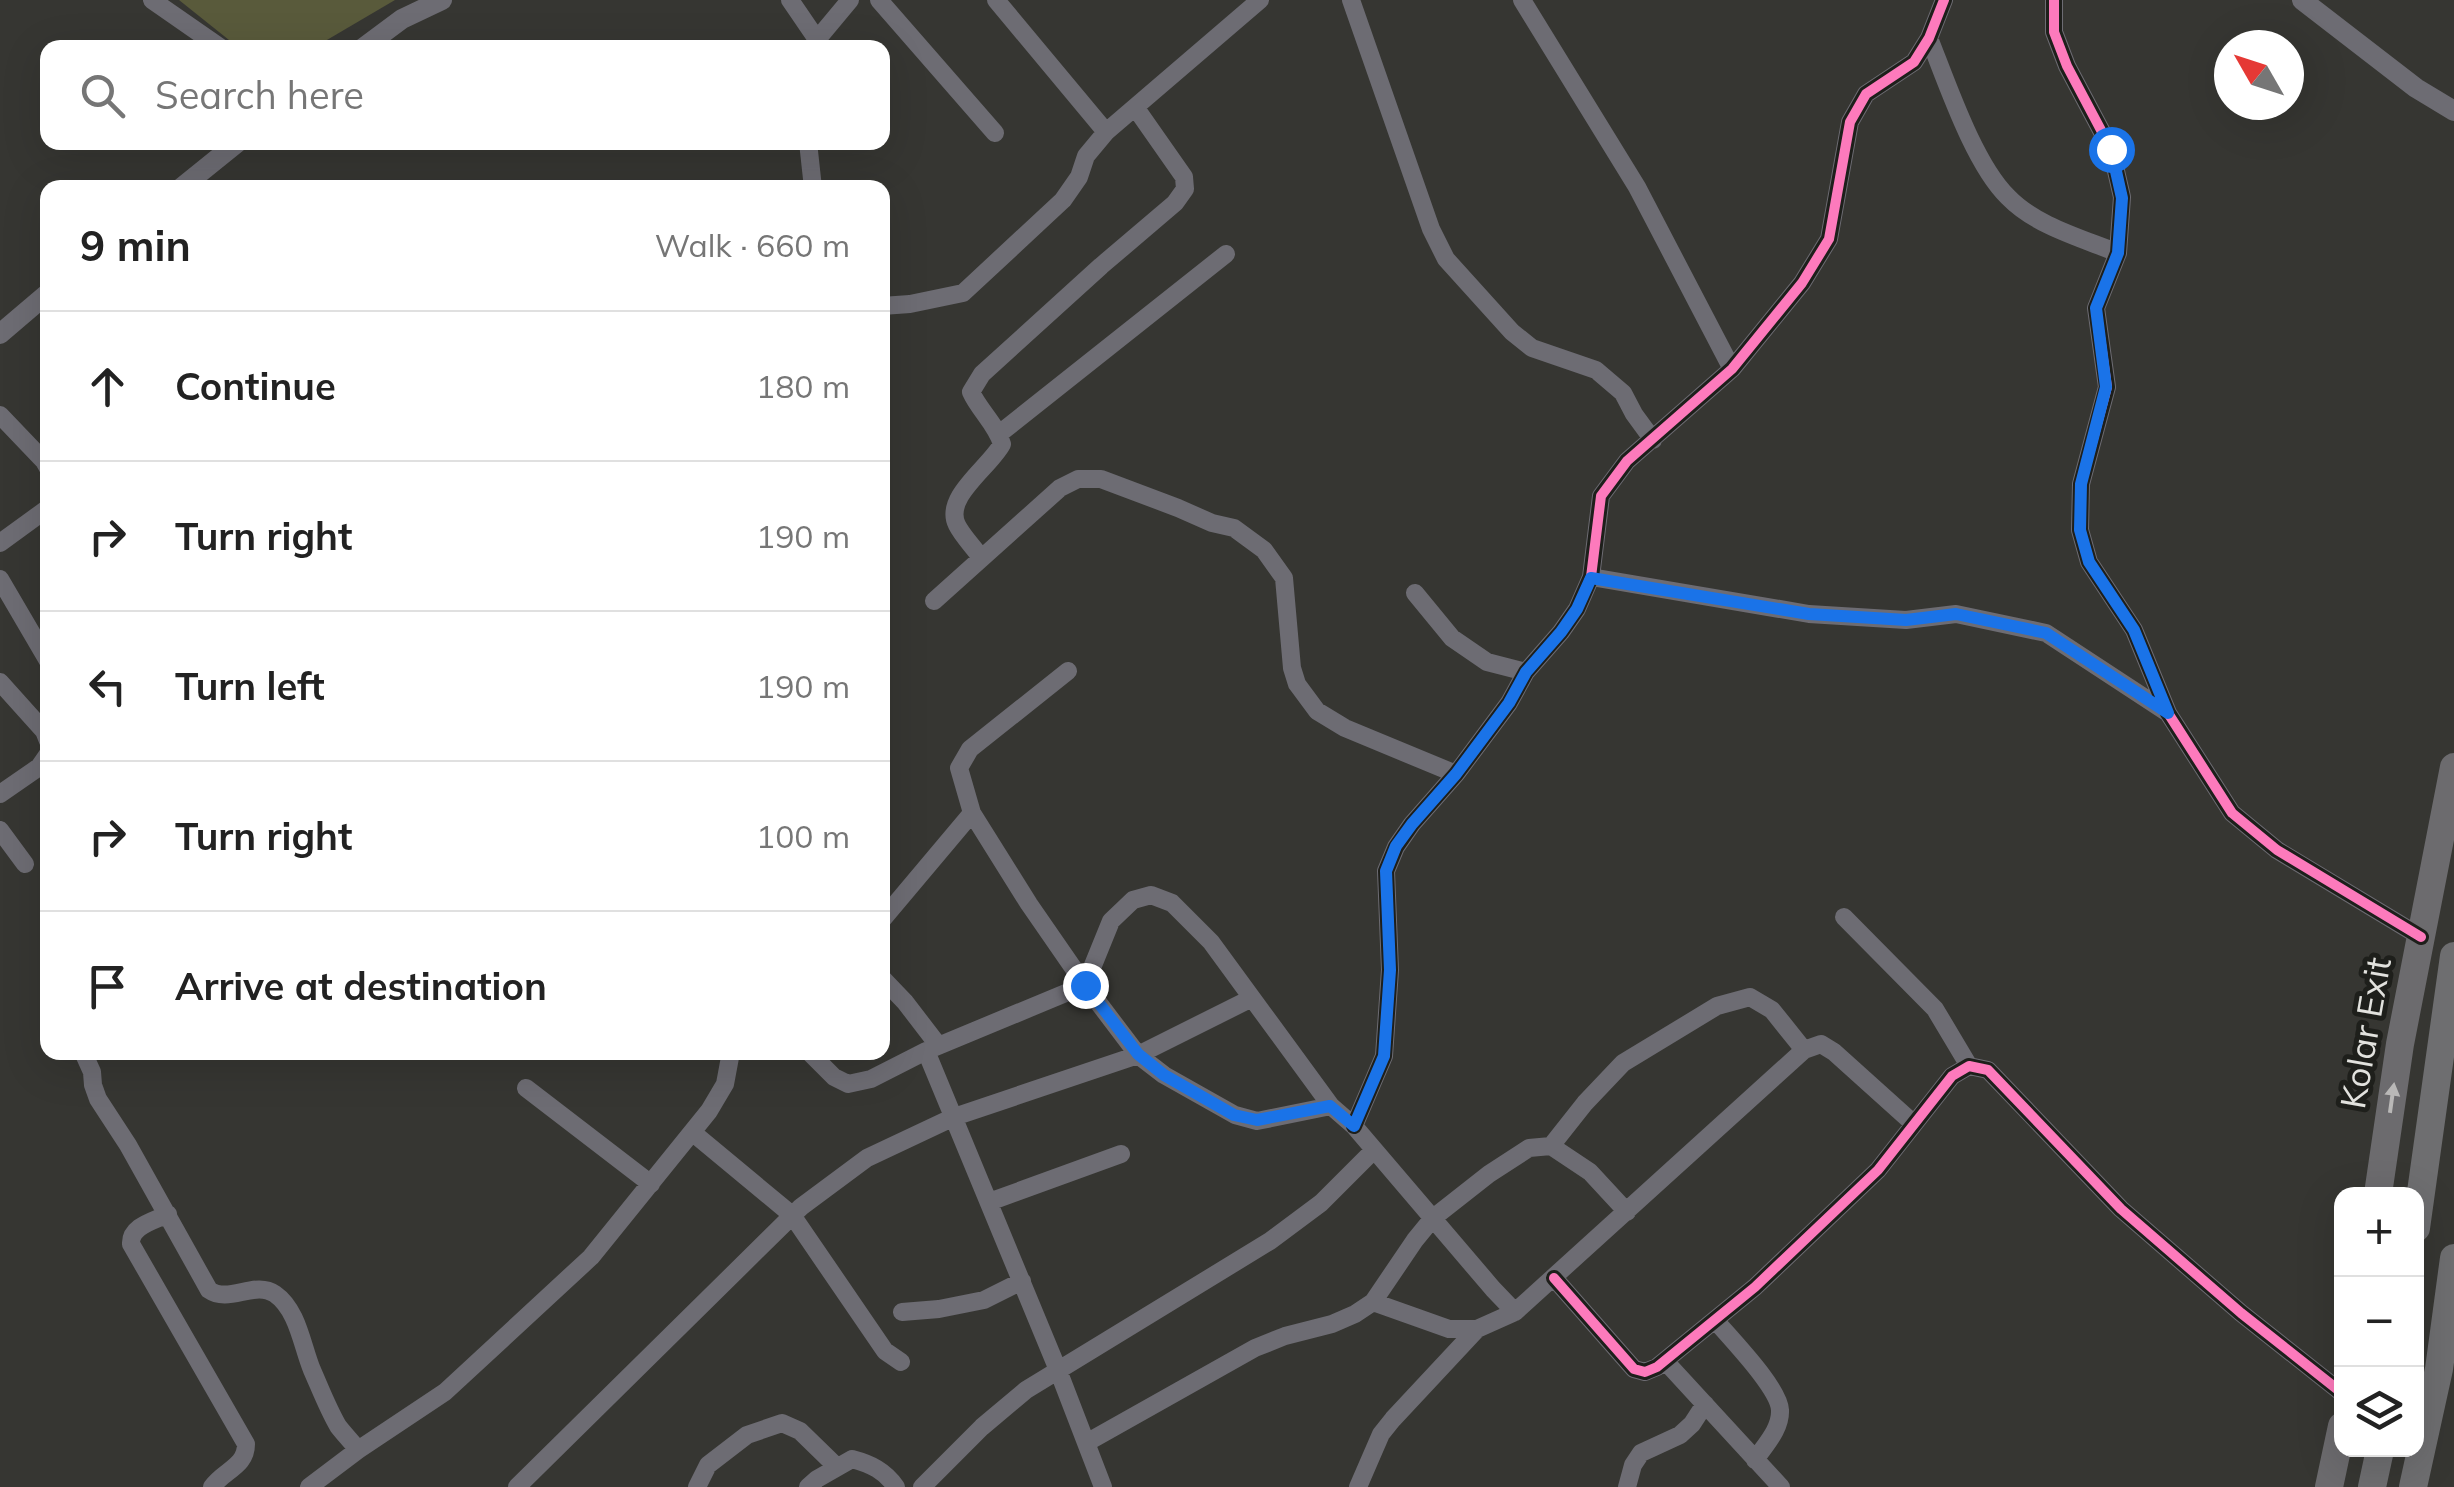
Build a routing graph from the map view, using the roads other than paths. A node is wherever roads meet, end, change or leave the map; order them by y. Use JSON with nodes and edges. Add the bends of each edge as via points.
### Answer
{"nodes":[{"id":1,"x":152,"y":0,"type":"edge"},
{"id":2,"x":442,"y":0,"type":"edge"},
{"id":3,"x":790,"y":0,"type":"edge"},
{"id":4,"x":850,"y":0,"type":"edge"},
{"id":5,"x":879,"y":0,"type":"edge"},
{"id":6,"x":996,"y":0,"type":"edge"},
{"id":7,"x":1260,"y":0,"type":"edge"},
{"id":8,"x":1351,"y":0,"type":"edge"},
{"id":9,"x":1522,"y":0,"type":"edge"},
{"id":10,"x":1944,"y":0,"type":"edge"},
{"id":11,"x":2054,"y":0,"type":"edge"},
{"id":12,"x":2302,"y":0,"type":"edge"},
{"id":13,"x":1929,"y":38,"type":"junction"},
{"id":14,"x":210,"y":40,"type":"edge"},
{"id":15,"x":374,"y":40,"type":"edge"},
{"id":16,"x":814,"y":40,"type":"edge"},
{"id":17,"x":819,"y":40,"type":"edge"},
{"id":18,"x":1136,"y":107,"type":"junction"},
{"id":19,"x":2454,"y":111,"type":"edge"},
{"id":20,"x":995,"y":132,"type":"dead end"},
{"id":21,"x":1106,"y":132,"type":"junction"},
{"id":22,"x":228,"y":150,"type":"edge"},
{"id":23,"x":809,"y":150,"type":"edge"},
{"id":24,"x":191,"y":180,"type":"edge"},
{"id":25,"x":812,"y":180,"type":"edge"},
{"id":26,"x":2118,"y":253,"type":"junction"},
{"id":27,"x":1226,"y":254,"type":"dead end"},
{"id":28,"x":40,"y":300,"type":"edge"},
{"id":29,"x":890,"y":305,"type":"edge"},
{"id":30,"x":0,"y":334,"type":"edge"},
{"id":31,"x":1732,"y":368,"type":"junction"},
{"id":32,"x":0,"y":415,"type":"edge"},
{"id":33,"x":999,"y":434,"type":"junction"},
{"id":34,"x":1653,"y":440,"type":"junction"},
{"id":35,"x":40,"y":459,"type":"edge"},
{"id":36,"x":40,"y":514,"type":"edge"},
{"id":37,"x":0,"y":542,"type":"edge"},
{"id":38,"x":982,"y":558,"type":"junction"},
{"id":39,"x":1591,"y":578,"type":"junction"},
{"id":40,"x":0,"y":579,"type":"edge"},
{"id":41,"x":1416,"y":593,"type":"dead end"},
{"id":42,"x":934,"y":601,"type":"dead end"},
{"id":43,"x":40,"y":647,"type":"edge"},
{"id":44,"x":1068,"y":671,"type":"dead end"},
{"id":45,"x":1526,"y":672,"type":"junction"},
{"id":46,"x":0,"y":682,"type":"edge"},
{"id":47,"x":2168,"y":713,"type":"junction"},
{"id":48,"x":40,"y":726,"type":"edge"},
{"id":49,"x":40,"y":764,"type":"edge"},
{"id":50,"x":2454,"y":768,"type":"edge"},
{"id":51,"x":1456,"y":774,"type":"junction"},
{"id":52,"x":0,"y":794,"type":"edge"},
{"id":53,"x":972,"y":813,"type":"junction"},
{"id":54,"x":0,"y":830,"type":"edge"},
{"id":55,"x":25,"y":864,"type":"dead end"},
{"id":56,"x":890,"y":910,"type":"edge"},
{"id":57,"x":1844,"y":916,"type":"dead end"},
{"id":58,"x":2421,"y":936,"type":"junction"},
{"id":59,"x":2454,"y":956,"type":"edge"},
{"id":60,"x":1085,"y":985,"type":"junction"},
{"id":61,"x":890,"y":986,"type":"edge"},
{"id":62,"x":1252,"y":998,"type":"junction"},
{"id":63,"x":932,"y":1048,"type":"junction"},
{"id":64,"x":1804,"y":1050,"type":"junction"},
{"id":65,"x":1138,"y":1054,"type":"junction"},
{"id":66,"x":87,"y":1060,"type":"edge"},
{"id":67,"x":729,"y":1060,"type":"edge"},
{"id":68,"x":817,"y":1060,"type":"edge"},
{"id":69,"x":1970,"y":1066,"type":"junction"},
{"id":70,"x":526,"y":1088,"type":"dead end"},
{"id":71,"x":1330,"y":1106,"type":"junction"},
{"id":72,"x":954,"y":1117,"type":"junction"},
{"id":73,"x":1914,"y":1124,"type":"junction"},
{"id":74,"x":1354,"y":1126,"type":"junction"},
{"id":75,"x":692,"y":1132,"type":"junction"},
{"id":76,"x":1552,"y":1146,"type":"junction"},
{"id":77,"x":1374,"y":1150,"type":"junction"},
{"id":78,"x":1121,"y":1154,"type":"dead end"},
{"id":79,"x":651,"y":1184,"type":"junction"},
{"id":80,"x":2379,"y":1187,"type":"edge"},
{"id":81,"x":2422,"y":1187,"type":"edge"},
{"id":82,"x":989,"y":1202,"type":"junction"},
{"id":83,"x":1626,"y":1212,"type":"junction"},
{"id":84,"x":168,"y":1214,"type":"junction"},
{"id":85,"x":792,"y":1215,"type":"junction"},
{"id":86,"x":1434,"y":1218,"type":"junction"},
{"id":87,"x":2454,"y":1258,"type":"edge"},
{"id":88,"x":1554,"y":1278,"type":"junction"},
{"id":89,"x":1022,"y":1282,"type":"junction"},
{"id":90,"x":1373,"y":1302,"type":"junction"},
{"id":91,"x":902,"y":1312,"type":"dead end"},
{"id":92,"x":1515,"y":1312,"type":"junction"},
{"id":93,"x":1715,"y":1320,"type":"junction"},
{"id":94,"x":1477,"y":1330,"type":"junction"},
{"id":95,"x":1664,"y":1361,"type":"junction"},
{"id":96,"x":901,"y":1362,"type":"dead end"},
{"id":97,"x":1058,"y":1370,"type":"junction"},
{"id":98,"x":2334,"y":1387,"type":"edge"},
{"id":99,"x":1704,"y":1404,"type":"junction"},
{"id":100,"x":1086,"y":1442,"type":"junction"},
{"id":101,"x":358,"y":1450,"type":"junction"},
{"id":102,"x":2335,"y":1457,"type":"edge"},
{"id":103,"x":2378,"y":1457,"type":"edge"},
{"id":104,"x":1756,"y":1460,"type":"junction"},
{"id":105,"x":837,"y":1468,"type":"junction"},
{"id":106,"x":212,"y":1487,"type":"edge"},
{"id":107,"x":309,"y":1487,"type":"edge"},
{"id":108,"x":517,"y":1487,"type":"edge"},
{"id":109,"x":697,"y":1487,"type":"edge"},
{"id":110,"x":808,"y":1487,"type":"edge"},
{"id":111,"x":896,"y":1487,"type":"edge"},
{"id":112,"x":922,"y":1487,"type":"edge"},
{"id":113,"x":1104,"y":1487,"type":"edge"},
{"id":114,"x":1358,"y":1487,"type":"edge"},
{"id":115,"x":1627,"y":1487,"type":"edge"},
{"id":116,"x":1780,"y":1487,"type":"edge"},
{"id":117,"x":2329,"y":1487,"type":"edge"},
{"id":118,"x":2372,"y":1487,"type":"edge"},
{"id":119,"x":2412,"y":1487,"type":"edge"}],
"edges":[{"from":1,"to":14,"type":"street"},
{"from":2,"to":15,"type":"street"},
{"from":3,"to":16,"type":"street"},
{"from":4,"to":17,"type":"street"},
{"from":5,"to":20,"type":"street"},
{"from":6,"to":21,"type":"street"},
{"from":7,"to":18,"type":"street"},
{"from":8,"to":34,"type":"street","via":[[1446,259],[1532,348],[1596,370],[1623,393]]},
{"from":9,"to":31,"type":"street","via":[[1638,188]]},
{"from":10,"to":13,"type":"street"},
{"from":11,"to":26,"type":"street","via":[[2054,32],[2067,66],[2111,149],[2122,198]]},
{"from":12,"to":19,"type":"street"},
{"from":13,"to":26,"type":"street","via":[[1984,166],[2008,198],[2041,222]]},
{"from":13,"to":31,"type":"street","via":[[1914,62],[1866,94],[1850,122],[1828,239],[1802,283]]},
{"from":18,"to":21,"type":"street"},
{"from":18,"to":33,"type":"street","via":[[1184,177],[1185,189],[982,374],[970,392]]},
{"from":21,"to":29,"type":"street","via":[[1063,200],[963,294]]},
{"from":22,"to":24,"type":"street"},
{"from":23,"to":25,"type":"street"},
{"from":26,"to":47,"type":"street","via":[[2096,308],[2106,387],[2081,484],[2080,530],[2089,562],[2134,630]]},
{"from":27,"to":33,"type":"street"},
{"from":28,"to":30,"type":"street"},
{"from":31,"to":34,"type":"street"},
{"from":32,"to":35,"type":"street"},
{"from":33,"to":38,"type":"street","via":[[998,453],[953,512]]},
{"from":34,"to":39,"type":"street","via":[[1601,496]]},
{"from":36,"to":37,"type":"street"},
{"from":38,"to":42,"type":"street"},
{"from":38,"to":51,"type":"street","via":[[1078,479],[1100,479],[1234,528],[1264,550],[1284,578],[1292,668],[1316,711]]},
{"from":39,"to":45,"type":"street","via":[[1577,609]]},
{"from":39,"to":47,"type":"street","via":[[1809,614],[1906,620],[1956,614],[2046,633]]},
{"from":40,"to":43,"type":"street"},
{"from":41,"to":45,"type":"street","via":[[1452,638],[1487,662]]},
{"from":44,"to":53,"type":"street","via":[[970,749],[959,768]]},
{"from":45,"to":51,"type":"street"},
{"from":46,"to":48,"type":"street"},
{"from":47,"to":58,"type":"street","via":[[2232,813],[2277,850]]},
{"from":49,"to":52,"type":"street"},
{"from":50,"to":58,"type":"main road","name":"Kolar Exit"},
{"from":51,"to":74,"type":"street","via":[[1396,846],[1386,871],[1390,970],[1384,1056]]},
{"from":53,"to":56,"type":"street"},
{"from":53,"to":60,"type":"street"},
{"from":54,"to":55,"type":"street"},
{"from":57,"to":69,"type":"street","via":[[1935,1009]]},
{"from":80,"to":58,"type":"main road","name":"Kolar Exit","one_way":true},
{"from":59,"to":81,"type":"highway"},
{"from":60,"to":62,"type":"street","via":[[1110,921],[1132,900],[1151,895],[1172,903],[1211,942]]},
{"from":60,"to":63,"type":"street"},
{"from":60,"to":65,"type":"street"},
{"from":61,"to":63,"type":"street"},
{"from":62,"to":65,"type":"street"},
{"from":62,"to":71,"type":"street"},
{"from":63,"to":68,"type":"street","via":[[848,1084]]},
{"from":63,"to":72,"type":"street"},
{"from":64,"to":73,"type":"street","via":[[1821,1044],[1834,1052]]},
{"from":64,"to":76,"type":"street","via":[[1772,1010],[1750,997],[1717,1006],[1623,1063]]},
{"from":64,"to":83,"type":"street"},
{"from":65,"to":71,"type":"street","via":[[1234,1115],[1257,1120]]},
{"from":65,"to":72,"type":"street"},
{"from":66,"to":84,"type":"street","via":[[98,1098]]},
{"from":67,"to":75,"type":"street","via":[[724,1084]]},
{"from":69,"to":73,"type":"street","via":[[1952,1076]]},
{"from":69,"to":98,"type":"street","via":[[1988,1070],[2120,1209]]},
{"from":70,"to":79,"type":"street"},
{"from":71,"to":74,"type":"street"},
{"from":72,"to":82,"type":"street"},
{"from":72,"to":85,"type":"street","via":[[867,1158]]},
{"from":73,"to":93,"type":"street","via":[[1878,1170]]},
{"from":74,"to":77,"type":"street"},
{"from":75,"to":79,"type":"street"},
{"from":75,"to":85,"type":"street"},
{"from":76,"to":83,"type":"street","via":[[1590,1172]]},
{"from":76,"to":86,"type":"street","via":[[1530,1148]]},
{"from":77,"to":86,"type":"street"},
{"from":77,"to":97,"type":"street","via":[[1270,1241]]},
{"from":78,"to":82,"type":"street"},
{"from":79,"to":101,"type":"street","via":[[591,1257],[445,1392]]},
{"from":82,"to":89,"type":"street"},
{"from":83,"to":88,"type":"street"},
{"from":84,"to":101,"type":"street","via":[[209,1290],[224,1295],[262,1289],[282,1300],[338,1426]]},
{"from":84,"to":106,"type":"street","via":[[136,1230],[131,1244],[246,1444],[241,1463]]},
{"from":85,"to":96,"type":"street","via":[[885,1351]]},
{"from":85,"to":108,"type":"street"},
{"from":86,"to":90,"type":"street"},
{"from":86,"to":92,"type":"street"},
{"from":87,"to":119,"type":"highway","via":[[2440,1369]]},
{"from":88,"to":92,"type":"street"},
{"from":88,"to":95,"type":"street","via":[[1634,1369],[1646,1372]]},
{"from":89,"to":91,"type":"street","via":[[984,1300]]},
{"from":89,"to":97,"type":"street"},
{"from":90,"to":94,"type":"street","via":[[1450,1329]]},
{"from":90,"to":100,"type":"street","via":[[1332,1324],[1256,1348]]},
{"from":92,"to":94,"type":"street"},
{"from":93,"to":95,"type":"street"},
{"from":93,"to":104,"type":"street","via":[[1772,1388],[1780,1408],[1777,1428]]},
{"from":94,"to":114,"type":"street","via":[[1392,1419]]},
{"from":95,"to":99,"type":"street"},
{"from":97,"to":100,"type":"street"},
{"from":97,"to":112,"type":"street","via":[[982,1427]]},
{"from":99,"to":104,"type":"street"},
{"from":99,"to":115,"type":"street","via":[[1680,1434],[1642,1453]]},
{"from":100,"to":113,"type":"street"},
{"from":101,"to":107,"type":"street"},
{"from":102,"to":117,"type":"main road"},
{"from":103,"to":118,"type":"highway"},
{"from":104,"to":116,"type":"street"},
{"from":105,"to":109,"type":"street","via":[[800,1431],[782,1423],[748,1435],[708,1464]]},
{"from":105,"to":110,"type":"street"},
{"from":105,"to":111,"type":"street","via":[[852,1460],[870,1464]]}]}
